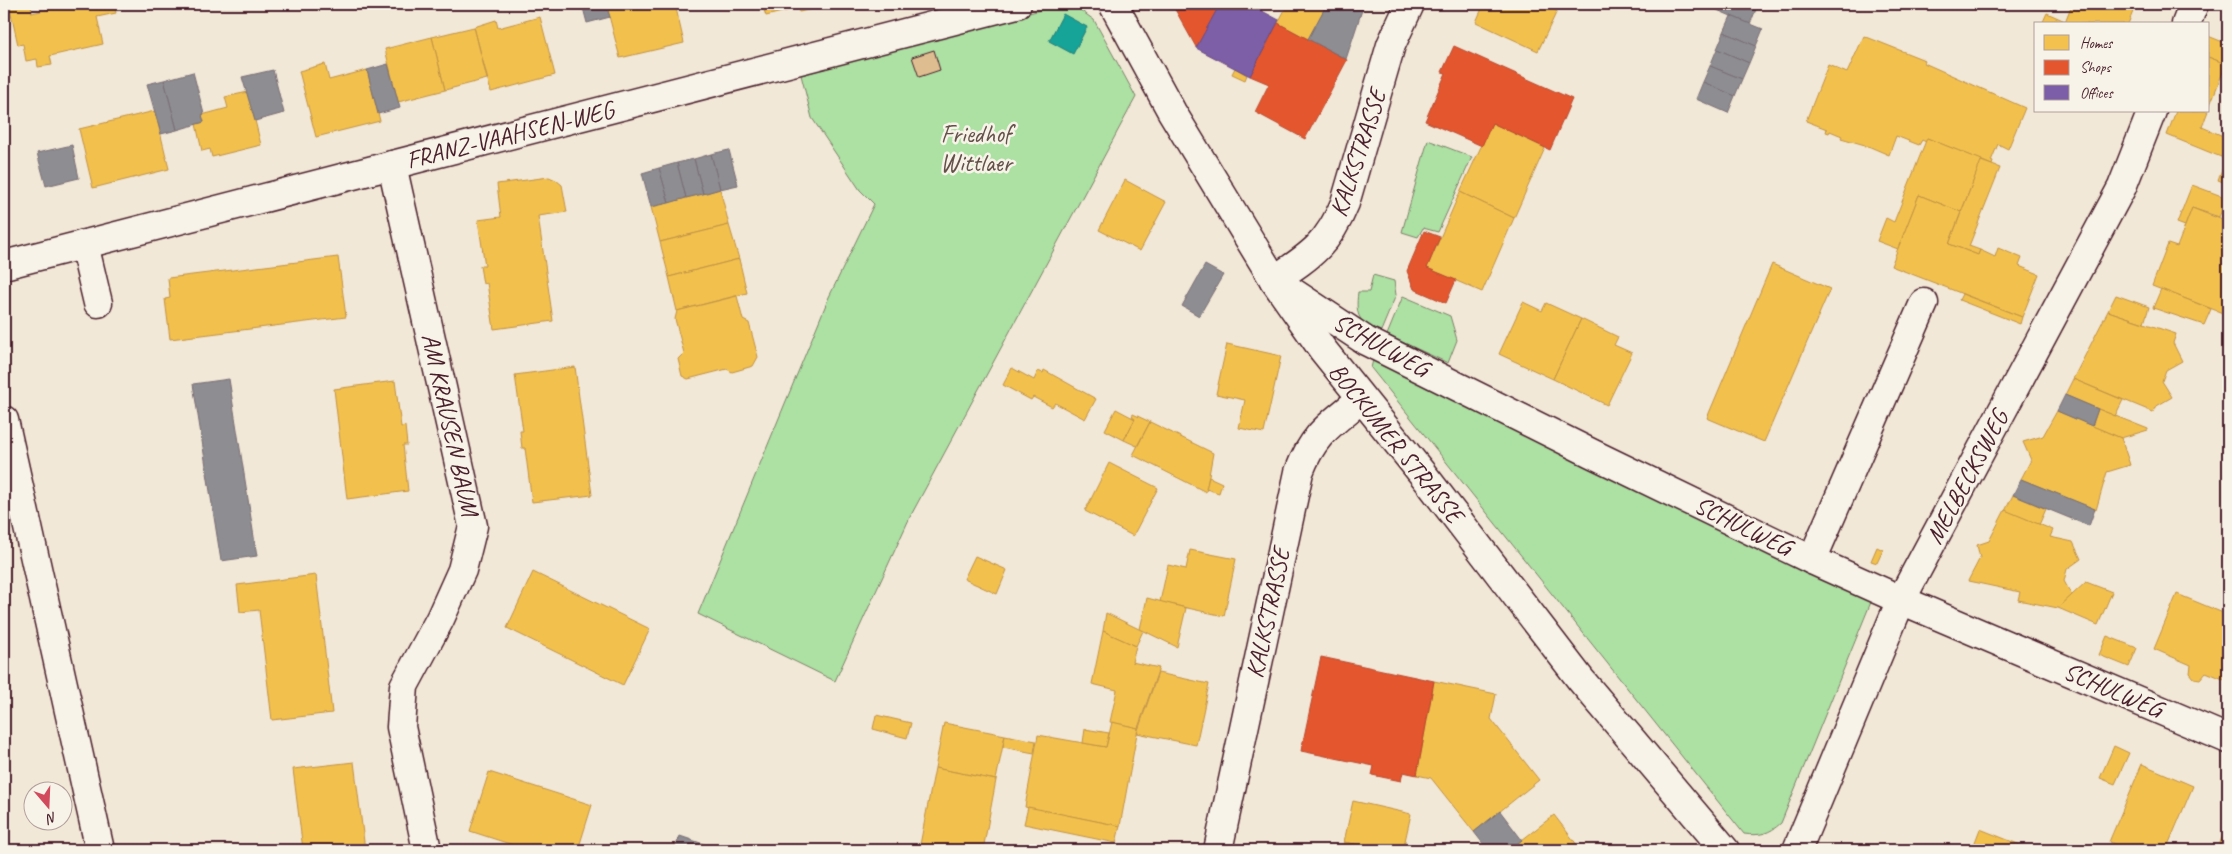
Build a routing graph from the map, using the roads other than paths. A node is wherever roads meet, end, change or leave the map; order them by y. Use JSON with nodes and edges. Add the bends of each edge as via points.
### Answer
{"nodes":[{"id":1,"x":1017,"y":4,"type":"edge"},
{"id":2,"x":1113,"y":4,"type":"edge"},
{"id":3,"x":1410,"y":4,"type":"edge"},
{"id":4,"x":2194,"y":4,"type":"edge"},
{"id":5,"x":2187,"y":22,"type":"edge"},
{"id":6,"x":2152,"y":112,"type":"edge"},
{"id":7,"x":392,"y":165,"type":"junction"},
{"id":8,"x":84,"y":244,"type":"junction"},
{"id":9,"x":4,"y":265,"type":"edge"},
{"id":10,"x":1274,"y":280,"type":"junction"},
{"id":11,"x":98,"y":303,"type":"dead end"},
{"id":12,"x":1924,"y":304,"type":"dead end"},
{"id":13,"x":1361,"y":399,"type":"junction"},
{"id":14,"x":4,"y":420,"type":"edge"},
{"id":15,"x":1812,"y":560,"type":"junction"},
{"id":16,"x":1901,"y":600,"type":"junction"},
{"id":17,"x":2228,"y":739,"type":"edge"},
{"id":18,"x":100,"y":850,"type":"edge"},
{"id":19,"x":427,"y":850,"type":"edge"},
{"id":20,"x":1218,"y":850,"type":"edge"},
{"id":21,"x":1725,"y":850,"type":"edge"},
{"id":22,"x":1797,"y":850,"type":"edge"}],
"edges":[{"from":1,"to":7,"type":"street","name":"FRANZ-VAAHSEN-WEG"},
{"from":2,"to":10,"type":"street","name":"BOCKUMER STRASSE","via":[[1172,112]]},
{"from":3,"to":10,"type":"street","name":"KALKSTRASSE","via":[[1391,44],[1337,224],[1315,252]]},
{"from":4,"to":5,"type":"street"},
{"from":6,"to":16,"type":"street","name":"MELBECKSWEG","via":[[2122,187]]},
{"from":7,"to":8,"type":"street","name":"FRANZ-VAAHSEN-WEG"},
{"from":7,"to":19,"type":"street","name":"AM KRAUSEN BAUM","via":[[473,526],[462,570],[404,686],[401,727]]},
{"from":8,"to":9,"type":"street","name":"FRANZ-VAAHSEN-WEG"},
{"from":8,"to":11,"type":"street"},
{"from":10,"to":13,"type":"street","name":"BOCKUMER STRASSE","via":[[1322,350]]},
{"from":10,"to":15,"type":"street","name":"SCHULWEG","via":[[1366,341]]},
{"from":12,"to":15,"type":"street"},
{"from":13,"to":20,"type":"street","name":"KALKSTRASSE","via":[[1318,435],[1298,472]]},
{"from":13,"to":21,"type":"street","name":"BOCKUMER STRASSE","via":[[1581,680]]},
{"from":14,"to":18,"type":"street"},
{"from":15,"to":16,"type":"street","name":"SCHULWEG"},
{"from":16,"to":17,"type":"street","name":"SCHULWEG"},
{"from":16,"to":22,"type":"street","name":"MELBECKSWEG"}]}
